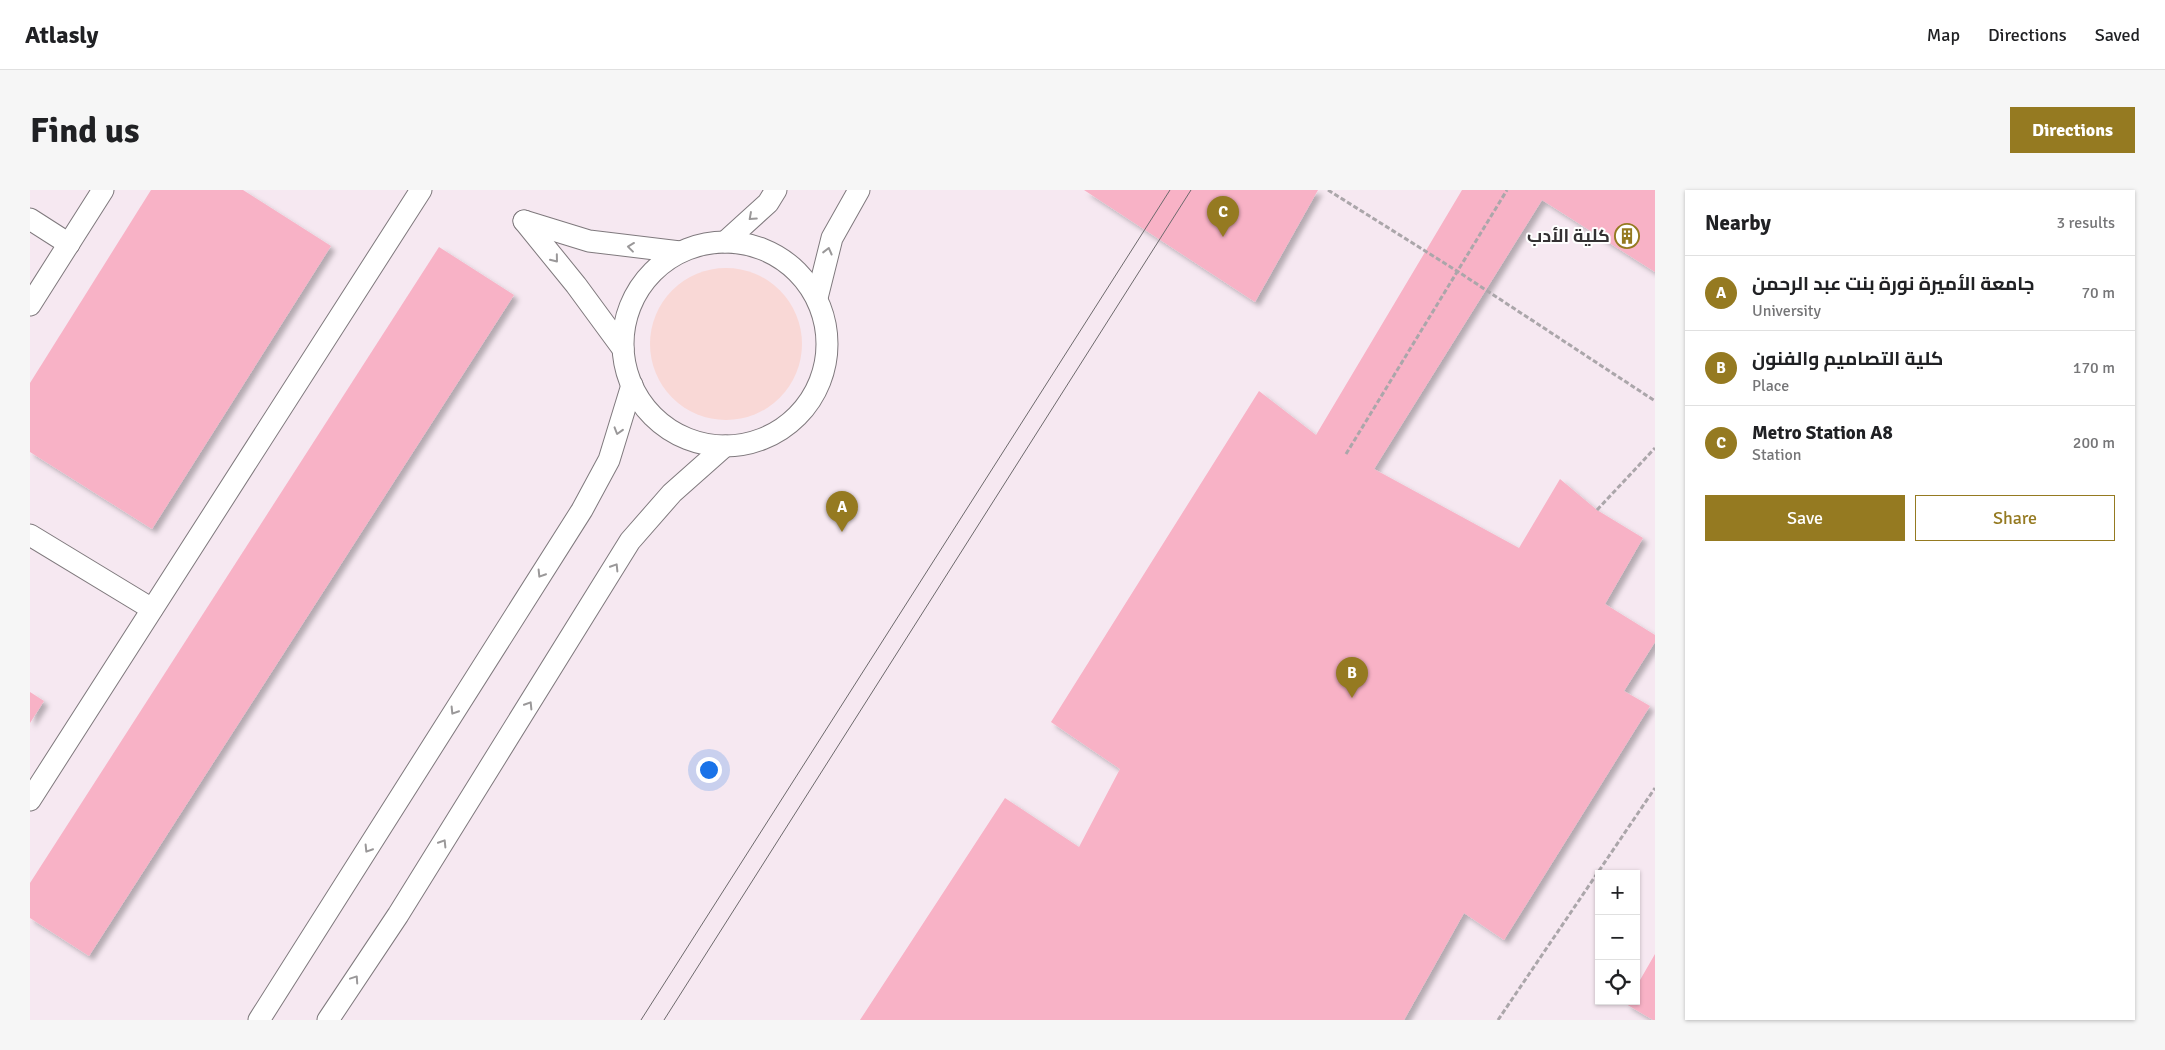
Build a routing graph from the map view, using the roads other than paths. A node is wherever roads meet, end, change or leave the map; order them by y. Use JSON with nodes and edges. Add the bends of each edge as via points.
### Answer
{"nodes":[{"id":1,"x":103,"y":190,"type":"edge"},
{"id":2,"x":421,"y":190,"type":"edge"},
{"id":3,"x":776,"y":190,"type":"edge"},
{"id":4,"x":859,"y":190,"type":"edge"},
{"id":5,"x":30,"y":219,"type":"edge"},
{"id":6,"x":725,"y":242,"type":"junction"},
{"id":7,"x":69,"y":244,"type":"junction"},
{"id":8,"x":680,"y":252,"type":"junction"},
{"id":9,"x":817,"y":298,"type":"junction"},
{"id":10,"x":30,"y":305,"type":"edge"},
{"id":11,"x":623,"y":349,"type":"junction"},
{"id":12,"x":632,"y":385,"type":"junction"},
{"id":13,"x":725,"y":446,"type":"junction"},
{"id":14,"x":30,"y":535,"type":"edge"},
{"id":15,"x":152,"y":609,"type":"junction"},
{"id":16,"x":30,"y":800,"type":"edge"},
{"id":17,"x":259,"y":1020,"type":"edge"},
{"id":18,"x":328,"y":1020,"type":"edge"}],
"edges":[{"from":1,"to":7,"type":"street"},
{"from":2,"to":15,"type":"street"},
{"from":3,"to":6,"type":"street","one_way":true,"via":[[768,203]]},
{"from":9,"to":4,"type":"street","one_way":true,"via":[[832,238]]},
{"from":5,"to":7,"type":"street"},
{"from":6,"to":8,"type":"street","via":[[702,244]]},
{"from":6,"to":9,"type":"street","via":[[753,246],[779,257],[801,275]]},
{"from":7,"to":10,"type":"street"},
{"from":8,"to":11,"type":"street","via":[[655,269],[637,292],[626,320]]},
{"from":8,"to":11,"type":"street","one_way":true,"via":[[589,241],[524,221]]},
{"from":9,"to":13,"type":"street","via":[[827,337],[827,356],[820,385],[804,410],[782,430],[754,442]]},
{"from":11,"to":12,"type":"street"},
{"from":12,"to":13,"type":"street","via":[[647,410],[669,429],[696,442]]},
{"from":12,"to":17,"type":"street","one_way":true,"via":[[609,460],[582,510]]},
{"from":18,"to":13,"type":"street","one_way":true,"via":[[403,907],[630,541],[672,493]]},
{"from":14,"to":15,"type":"street"},
{"from":15,"to":16,"type":"street"}]}
